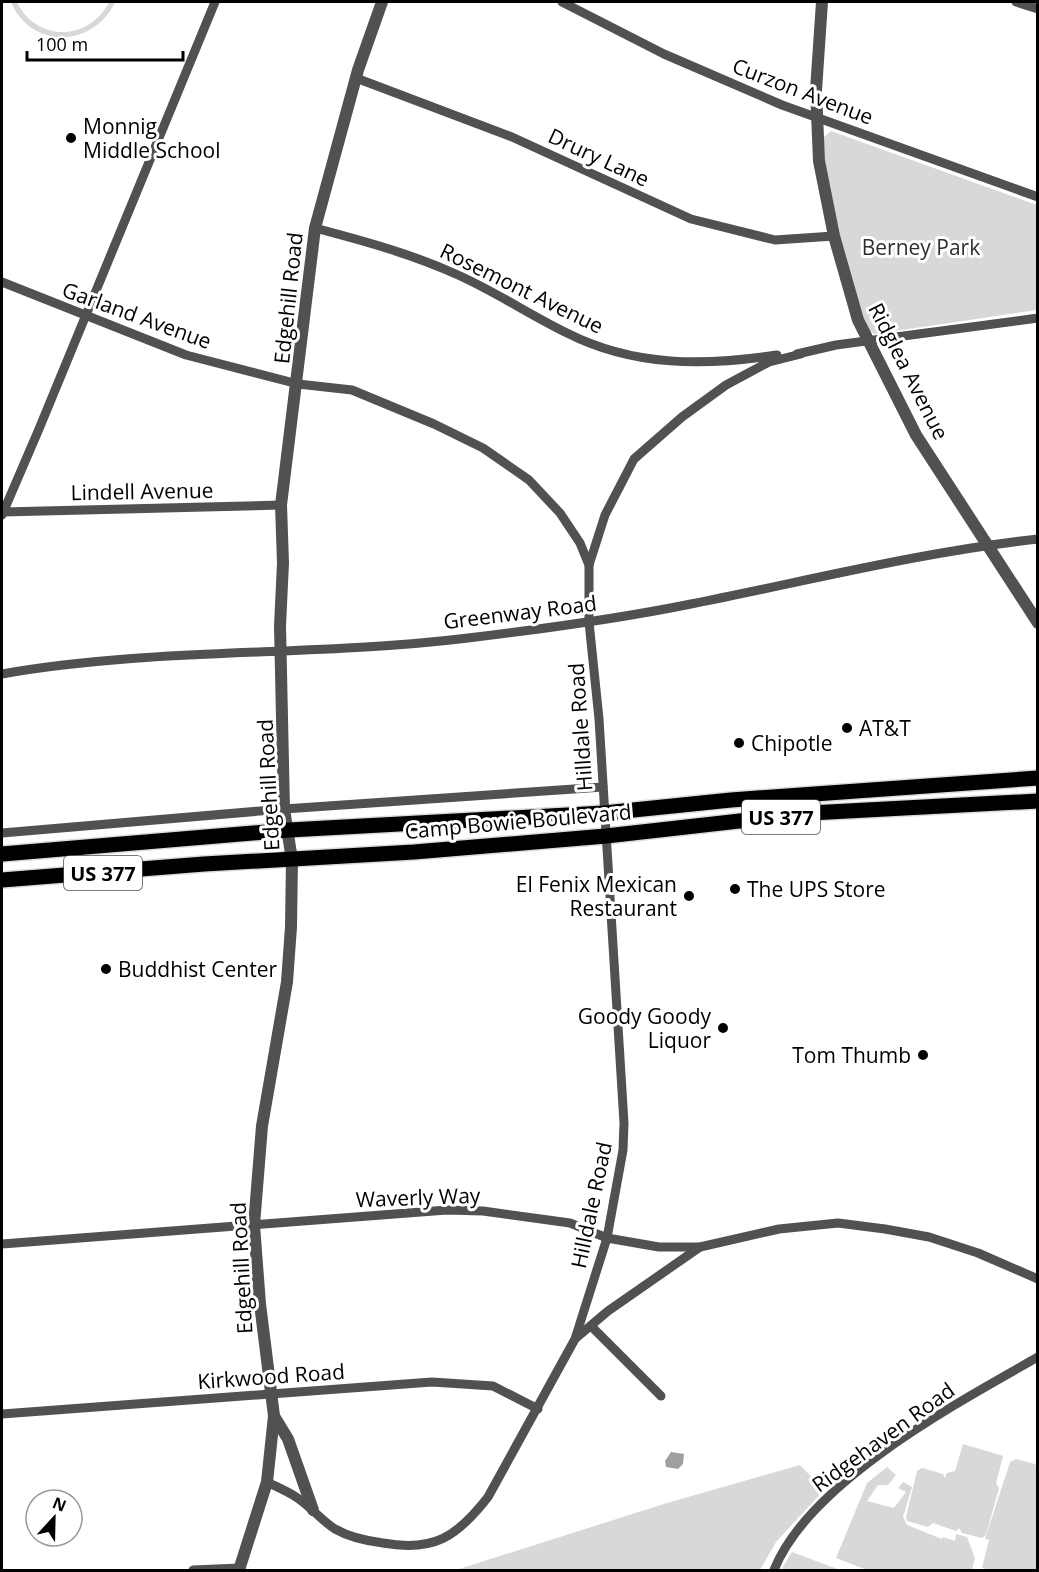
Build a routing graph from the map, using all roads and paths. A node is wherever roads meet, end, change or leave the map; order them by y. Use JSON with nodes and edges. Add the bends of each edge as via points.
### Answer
{"nodes":[{"id":1,"x":215,"y":2,"type":"edge"},
{"id":2,"x":382,"y":2,"type":"edge"},
{"id":3,"x":562,"y":2,"type":"edge"},
{"id":4,"x":822,"y":2,"type":"edge"},
{"id":5,"x":1016,"y":2,"type":"edge"},
{"id":6,"x":1038,"y":9,"type":"edge"},
{"id":7,"x":356,"y":78,"type":"junction"},
{"id":8,"x":816,"y":117,"type":"junction"},
{"id":9,"x":1038,"y":197,"type":"edge"},
{"id":10,"x":315,"y":228,"type":"junction"},
{"id":11,"x":834,"y":236,"type":"junction"},
{"id":12,"x":2,"y":282,"type":"edge"},
{"id":13,"x":86,"y":316,"type":"junction"},
{"id":14,"x":1038,"y":318,"type":"edge"},
{"id":15,"x":868,"y":341,"type":"junction"},
{"id":16,"x":801,"y":354,"type":"junction"},
{"id":17,"x":298,"y":384,"type":"junction"},
{"id":18,"x":281,"y":506,"type":"junction"},
{"id":19,"x":2,"y":513,"type":"edge"},
{"id":20,"x":1038,"y":539,"type":"edge"},
{"id":21,"x":987,"y":544,"type":"junction"},
{"id":22,"x":589,"y":565,"type":"junction"},
{"id":23,"x":589,"y":622,"type":"junction"},
{"id":24,"x":1038,"y":623,"type":"edge"},
{"id":25,"x":281,"y":651,"type":"junction"},
{"id":26,"x":2,"y":674,"type":"edge"},
{"id":27,"x":1038,"y":778,"type":"edge"},
{"id":28,"x":603,"y":787,"type":"junction"},
{"id":29,"x":869,"y":790,"type":"junction"},
{"id":30,"x":1038,"y":801,"type":"edge"},
{"id":31,"x":284,"y":809,"type":"junction"},
{"id":32,"x":604,"y":813,"type":"junction"},
{"id":33,"x":810,"y":813,"type":"junction"},
{"id":34,"x":289,"y":830,"type":"junction"},
{"id":35,"x":2,"y":833,"type":"edge"},
{"id":36,"x":606,"y":836,"type":"junction"},
{"id":37,"x":59,"y":852,"type":"junction"},
{"id":38,"x":2,"y":855,"type":"edge"},
{"id":39,"x":292,"y":860,"type":"junction"},
{"id":40,"x":61,"y":876,"type":"junction"},
{"id":41,"x":2,"y":880,"type":"edge"},
{"id":42,"x":254,"y":1225,"type":"junction"},
{"id":43,"x":607,"y":1239,"type":"junction"},
{"id":44,"x":2,"y":1244,"type":"edge"},
{"id":45,"x":700,"y":1247,"type":"junction"},
{"id":46,"x":1038,"y":1279,"type":"edge"},
{"id":47,"x":591,"y":1326,"type":"junction"},
{"id":48,"x":575,"y":1339,"type":"junction"},
{"id":49,"x":1038,"y":1357,"type":"edge"},
{"id":50,"x":270,"y":1394,"type":"junction"},
{"id":51,"x":661,"y":1396,"type":"dead end"},
{"id":52,"x":538,"y":1408,"type":"junction"},
{"id":53,"x":2,"y":1414,"type":"edge"},
{"id":54,"x":274,"y":1416,"type":"junction"},
{"id":55,"x":267,"y":1482,"type":"junction"},
{"id":56,"x":313,"y":1510,"type":"junction"},
{"id":57,"x":239,"y":1569,"type":"edge"},
{"id":58,"x":193,"y":1570,"type":"edge"},
{"id":59,"x":774,"y":1570,"type":"edge"}],
"edges":[{"from":1,"to":13,"type":"street"},
{"from":2,"to":7,"type":"street","name":"Edgehill Road"},
{"from":3,"to":8,"type":"street","name":"Curzon Avenue","via":[[664,54]]},
{"from":4,"to":8,"type":"street","name":"Ridglea Avenue"},
{"from":5,"to":6,"type":"street"},
{"from":7,"to":10,"type":"street","name":"Edgehill Road"},
{"from":7,"to":11,"type":"street","name":"Drury Lane","via":[[512,137],[691,219],[774,240]]},
{"from":8,"to":9,"type":"street","name":"Curzon Avenue"},
{"from":8,"to":11,"type":"street","name":"Ridglea Avenue","via":[[819,161]]},
{"from":10,"to":16,"type":"street","name":"Rosemont Avenue","via":[[410,255],[567,333],[624,354],[689,364]]},
{"from":10,"to":17,"type":"street","name":"Edgehill Road"},
{"from":11,"to":15,"type":"street","name":"Ridglea Avenue","via":[[858,320]]},
{"from":12,"to":13,"type":"street","name":"Garland Avenue"},
{"from":13,"to":17,"type":"street","name":"Garland Avenue","via":[[186,355]]},
{"from":13,"to":19,"type":"street"},
{"from":14,"to":15,"type":"street","name":"Rosemont Avenue"},
{"from":15,"to":16,"type":"street","name":"Rosemont Avenue"},
{"from":15,"to":21,"type":"street","name":"Ridglea Avenue","via":[[916,435]]},
{"from":16,"to":22,"type":"street","name":"Hilldale Road","via":[[770,362],[726,385],[634,459],[605,514]]},
{"from":17,"to":18,"type":"street","name":"Edgehill Road"},
{"from":17,"to":22,"type":"street","name":"Garland Avenue","via":[[352,390],[399,407],[483,448],[529,480],[560,513]]},
{"from":18,"to":19,"type":"street","name":"Lindell Avenue"},
{"from":18,"to":25,"type":"street","name":"Edgehill Road"},
{"from":20,"to":21,"type":"street","name":"Greenway Road"},
{"from":21,"to":23,"type":"street","name":"Greenway Road"},
{"from":21,"to":24,"type":"street","name":"Ridglea Avenue"},
{"from":22,"to":23,"type":"street","name":"Hilldale Road"},
{"from":23,"to":25,"type":"street","name":"Greenway Road","via":[[464,638]]},
{"from":23,"to":28,"type":"street","name":"Hilldale Road"},
{"from":25,"to":26,"type":"street","name":"Greenway Road","via":[[148,657]]},
{"from":25,"to":31,"type":"street","name":"Edgehill Road"},
{"from":27,"to":29,"type":"main road","name":"Camp Bowie Boulevard","number":"US 377"},
{"from":28,"to":31,"type":"street"},
{"from":28,"to":32,"type":"street","name":"Hilldale Road"},
{"from":29,"to":32,"type":"main road","name":"Camp Bowie Boulevard","number":"US 377"},
{"from":29,"to":33,"type":"main road","via":[[864,805]]},
{"from":30,"to":33,"type":"main road","name":"Camp Bowie Boulevard","number":"US 377"},
{"from":31,"to":34,"type":"street","name":"Edgehill Road"},
{"from":31,"to":35,"type":"street"},
{"from":32,"to":34,"type":"main road","name":"Camp Bowie Boulevard","number":"US 377"},
{"from":32,"to":36,"type":"street","name":"Hilldale Road"},
{"from":33,"to":36,"type":"main road","name":"Camp Bowie Boulevard","number":"US 377"},
{"from":34,"to":37,"type":"main road","name":"Camp Bowie Boulevard","number":"US 377"},
{"from":34,"to":39,"type":"street","name":"Edgehill Road"},
{"from":36,"to":39,"type":"main road","name":"Camp Bowie Boulevard","number":"US 377"},
{"from":36,"to":43,"type":"street","name":"Hilldale Road","via":[[624,1124]]},
{"from":37,"to":38,"type":"main road","name":"Camp Bowie Boulevard","number":"US 377"},
{"from":37,"to":40,"type":"main road"},
{"from":39,"to":40,"type":"main road","name":"Camp Bowie Boulevard","number":"US 377"},
{"from":39,"to":42,"type":"street","name":"Edgehill Road","via":[[288,968],[262,1126]]},
{"from":40,"to":41,"type":"main road","name":"Camp Bowie Boulevard","number":"US 377"},
{"from":42,"to":43,"type":"street","name":"Waverly Way","via":[[447,1210],[483,1211],[570,1223]]},
{"from":42,"to":44,"type":"street","name":"Waverly Way"},
{"from":42,"to":50,"type":"street","name":"Edgehill Road"},
{"from":43,"to":45,"type":"street","name":"Waverly Way","via":[[659,1247]]},
{"from":43,"to":48,"type":"street","name":"Hilldale Road"},
{"from":45,"to":46,"type":"street","name":"Waverly Way","via":[[779,1229],[838,1223],[929,1237]]},
{"from":45,"to":47,"type":"street","name":"Hilldale Road"},
{"from":47,"to":48,"type":"street","name":"Hilldale Road"},
{"from":47,"to":51,"type":"street"},
{"from":48,"to":52,"type":"street","name":"Hilldale Road"},
{"from":49,"to":59,"type":"street","name":"Ridgehaven Road","via":[[949,1408],[841,1485],[794,1533]]},
{"from":50,"to":52,"type":"street","name":"Kirkwood Road","via":[[465,1382],[493,1386]]},
{"from":50,"to":53,"type":"street","name":"Kirkwood Road"},
{"from":50,"to":54,"type":"street","name":"Edgehill Road"},
{"from":52,"to":56,"type":"street","name":"Hilldale Road","via":[[488,1497],[472,1518],[440,1540],[408,1548],[363,1540],[335,1529]]},
{"from":54,"to":55,"type":"street","name":"Edgehill Road"},
{"from":54,"to":56,"type":"street","via":[[288,1439]]},
{"from":55,"to":56,"type":"street","name":"Hilldale Road"},
{"from":55,"to":57,"type":"street","name":"Edgehill Road"},
{"from":57,"to":58,"type":"street"}]}
